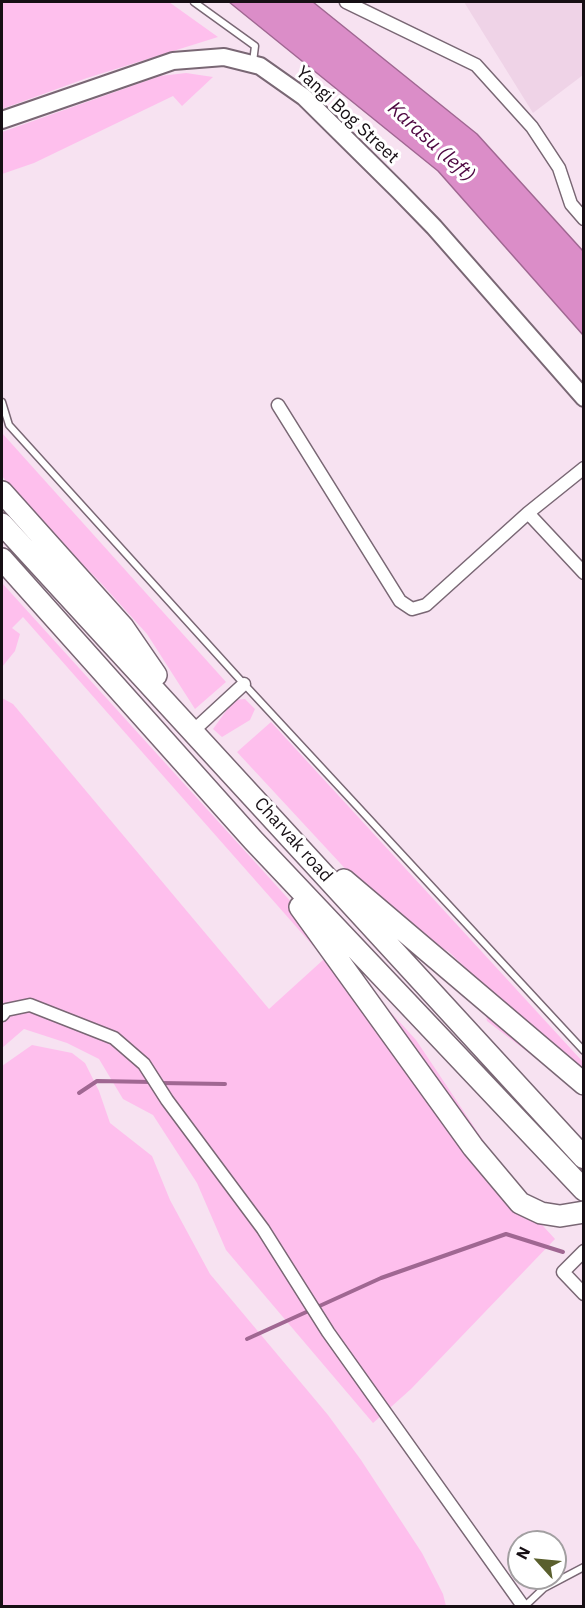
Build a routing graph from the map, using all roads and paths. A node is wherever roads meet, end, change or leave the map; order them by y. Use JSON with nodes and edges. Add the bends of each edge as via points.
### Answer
{"nodes":[{"id":1,"x":194,"y":2,"type":"edge"},
{"id":2,"x":346,"y":2,"type":"edge"},
{"id":3,"x":253,"y":63,"type":"junction"},
{"id":4,"x":2,"y":120,"type":"edge"},
{"id":5,"x":584,"y":219,"type":"edge"},
{"id":6,"x":584,"y":398,"type":"edge"},
{"id":7,"x":2,"y":402,"type":"edge"},
{"id":8,"x":278,"y":405,"type":"dead end"},
{"id":9,"x":584,"y":468,"type":"edge"},
{"id":10,"x":2,"y":492,"type":"edge"},
{"id":11,"x":528,"y":513,"type":"junction"},
{"id":12,"x":2,"y":524,"type":"edge"},
{"id":13,"x":2,"y":559,"type":"edge"},
{"id":14,"x":584,"y":573,"type":"edge"},
{"id":15,"x":244,"y":684,"type":"junction"},
{"id":16,"x":193,"y":730,"type":"junction"},
{"id":17,"x":274,"y":820,"type":"junction"},
{"id":18,"x":253,"y":840,"type":"junction"},
{"id":19,"x":2,"y":1015,"type":"edge"},
{"id":20,"x":584,"y":1052,"type":"edge"},
{"id":21,"x":584,"y":1084,"type":"edge"},
{"id":22,"x":584,"y":1158,"type":"edge"},
{"id":23,"x":584,"y":1190,"type":"edge"},
{"id":24,"x":584,"y":1212,"type":"edge"},
{"id":25,"x":584,"y":1251,"type":"edge"},
{"id":26,"x":584,"y":1294,"type":"edge"},
{"id":27,"x":584,"y":1567,"type":"edge"},
{"id":28,"x":524,"y":1606,"type":"edge"}],
"edges":[{"from":1,"to":3,"type":"lane","via":[[255,46]]},
{"from":2,"to":5,"type":"street","via":[[476,65],[532,127],[559,168],[571,204]]},
{"from":3,"to":4,"type":"main road","name":"Yangi Bog Street","via":[[214,57],[173,62]]},
{"from":3,"to":6,"type":"main road","name":"Yangi Bog Street","via":[[304,97],[399,191]]},
{"from":7,"to":15,"type":"lane","via":[[9,424]]},
{"from":8,"to":11,"type":"street","via":[[400,601],[412,609],[426,605]]},
{"from":9,"to":11,"type":"street"},
{"from":10,"to":16,"type":"highway","via":[[123,627]]},
{"from":11,"to":14,"type":"street"},
{"from":12,"to":16,"type":"highway","name":"Charvak road"},
{"from":13,"to":18,"type":"highway","name":"Charvak road"},
{"from":15,"to":16,"type":"street"},
{"from":15,"to":20,"type":"lane"},
{"from":16,"to":17,"type":"highway","name":"Charvak road"},
{"from":17,"to":21,"type":"highway"},
{"from":17,"to":22,"type":"highway","name":"Charvak road"},
{"from":18,"to":23,"type":"highway","name":"Charvak road"},
{"from":18,"to":24,"type":"highway","via":[[473,1147],[520,1203],[541,1213],[560,1216]]},
{"from":19,"to":28,"type":"street","via":[[6,1010],[30,1005],[114,1038],[144,1064]]},
{"from":25,"to":26,"type":"street","via":[[563,1272]]},
{"from":27,"to":28,"type":"lane","via":[[543,1588]]}]}
